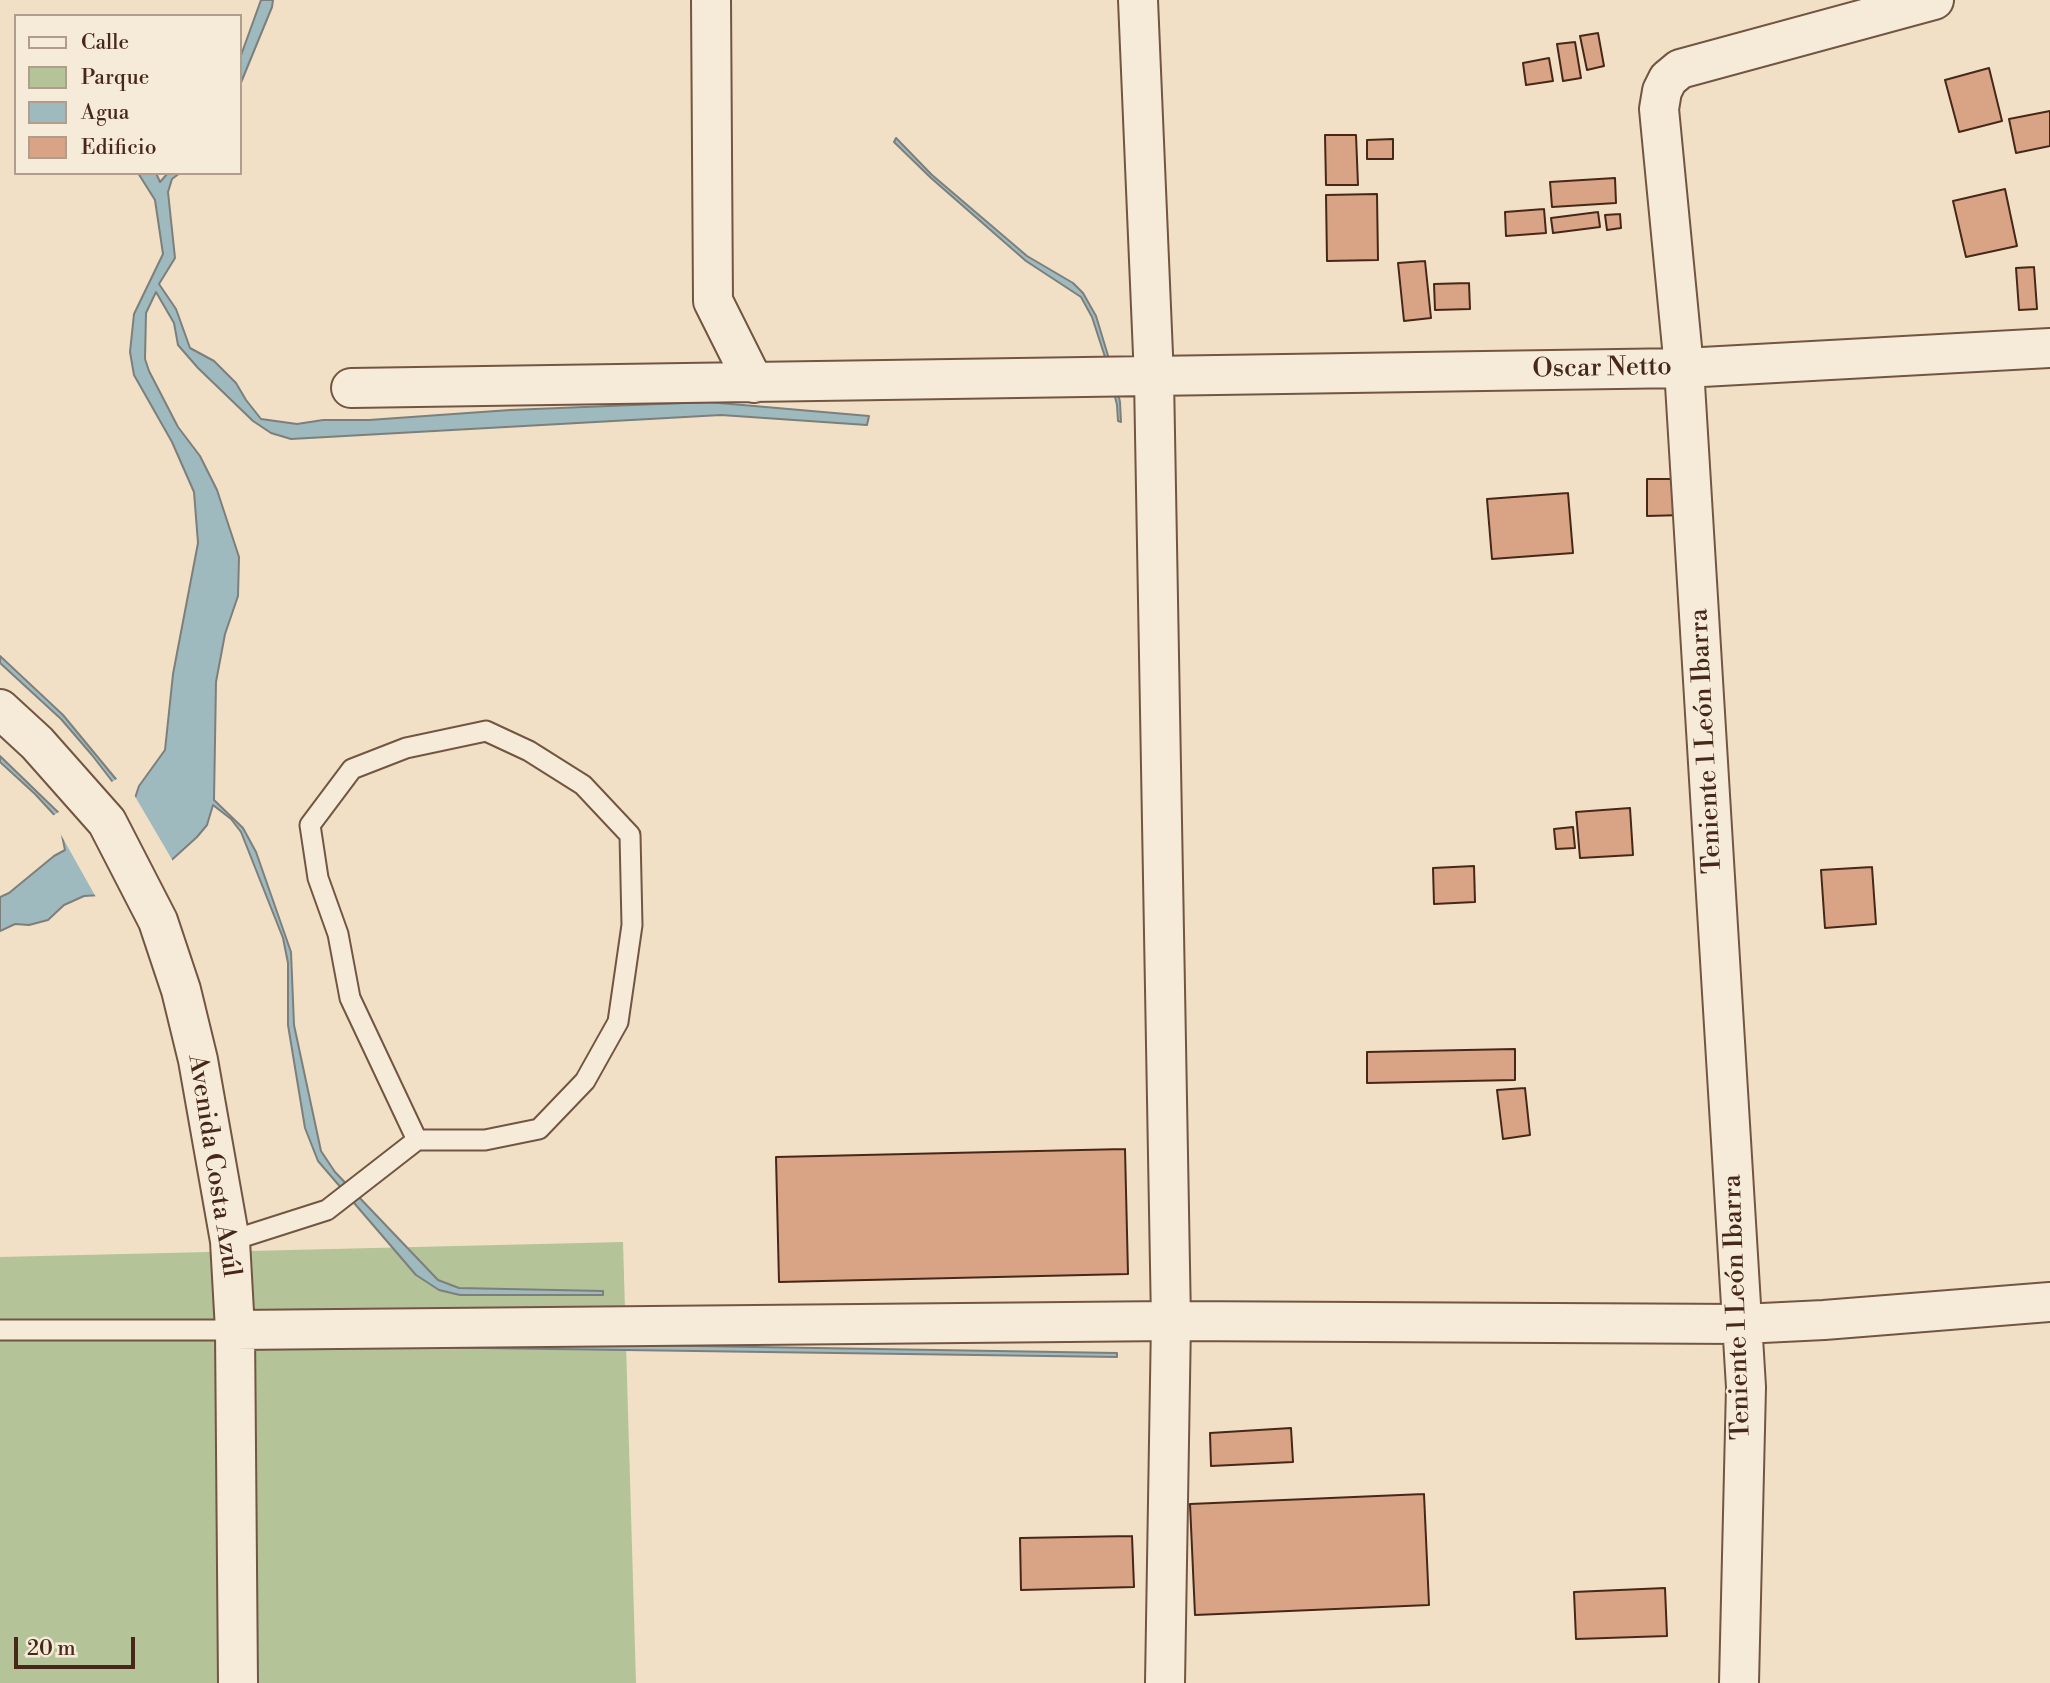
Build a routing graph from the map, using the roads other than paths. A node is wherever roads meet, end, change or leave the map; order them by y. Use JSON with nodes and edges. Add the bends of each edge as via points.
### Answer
{"nodes":[{"id":1,"x":711,"y":0,"type":"edge"},
{"id":2,"x":1138,"y":0,"type":"edge"},
{"id":3,"x":1934,"y":0,"type":"edge"},
{"id":4,"x":2050,"y":348,"type":"edge"},
{"id":5,"x":1684,"y":368,"type":"junction"},
{"id":6,"x":1154,"y":378,"type":"junction"},
{"id":7,"x":754,"y":383,"type":"junction"},
{"id":8,"x":351,"y":388,"type":"dead end"},
{"id":9,"x":0,"y":709,"type":"edge"},
{"id":10,"x":417,"y":1140,"type":"junction"},
{"id":11,"x":230,"y":1241,"type":"junction"},
{"id":12,"x":2050,"y":1302,"type":"edge"},
{"id":13,"x":1171,"y":1321,"type":"junction"},
{"id":14,"x":1742,"y":1324,"type":"junction"},
{"id":15,"x":0,"y":1330,"type":"edge"},
{"id":16,"x":235,"y":1330,"type":"junction"},
{"id":17,"x":238,"y":1683,"type":"edge"},
{"id":18,"x":1165,"y":1683,"type":"edge"},
{"id":19,"x":1739,"y":1683,"type":"edge"}],
"edges":[{"from":1,"to":7,"type":"street","via":[[713,301]]},
{"from":2,"to":6,"type":"street"},
{"from":3,"to":5,"type":"street","name":"Teniente 1 León Ibarra","via":[[1681,69],[1668,79],[1659,109]]},
{"from":4,"to":5,"type":"street","name":"Oscar Netto"},
{"from":5,"to":6,"type":"street","name":"Oscar Netto"},
{"from":5,"to":14,"type":"street","name":"Teniente 1 León Ibarra"},
{"from":6,"to":7,"type":"street","name":"Oscar Netto"},
{"from":6,"to":13,"type":"street"},
{"from":7,"to":8,"type":"street","name":"Oscar Netto"},
{"from":9,"to":11,"type":"street","name":"Avenida Costa Azúl","via":[[107,822],[158,921],[198,1060]]},
{"from":10,"to":10,"type":"lane","via":[[485,1140],[539,1129],[585,1081],[618,1022],[632,925],[630,835],[583,785],[486,731],[406,748],[352,769],[310,825],[317,878],[338,934],[350,998]]},
{"from":10,"to":11,"type":"lane","via":[[327,1210]]},
{"from":11,"to":16,"type":"street","name":"Avenida Costa Azúl"},
{"from":12,"to":14,"type":"street"},
{"from":13,"to":14,"type":"street"},
{"from":13,"to":16,"type":"street"},
{"from":13,"to":18,"type":"street"},
{"from":14,"to":19,"type":"street","name":"Teniente 1 León Ibarra","via":[[1746,1387]]},
{"from":15,"to":16,"type":"lane"},
{"from":16,"to":17,"type":"street","name":"Avenida Costa Azúl"}]}
